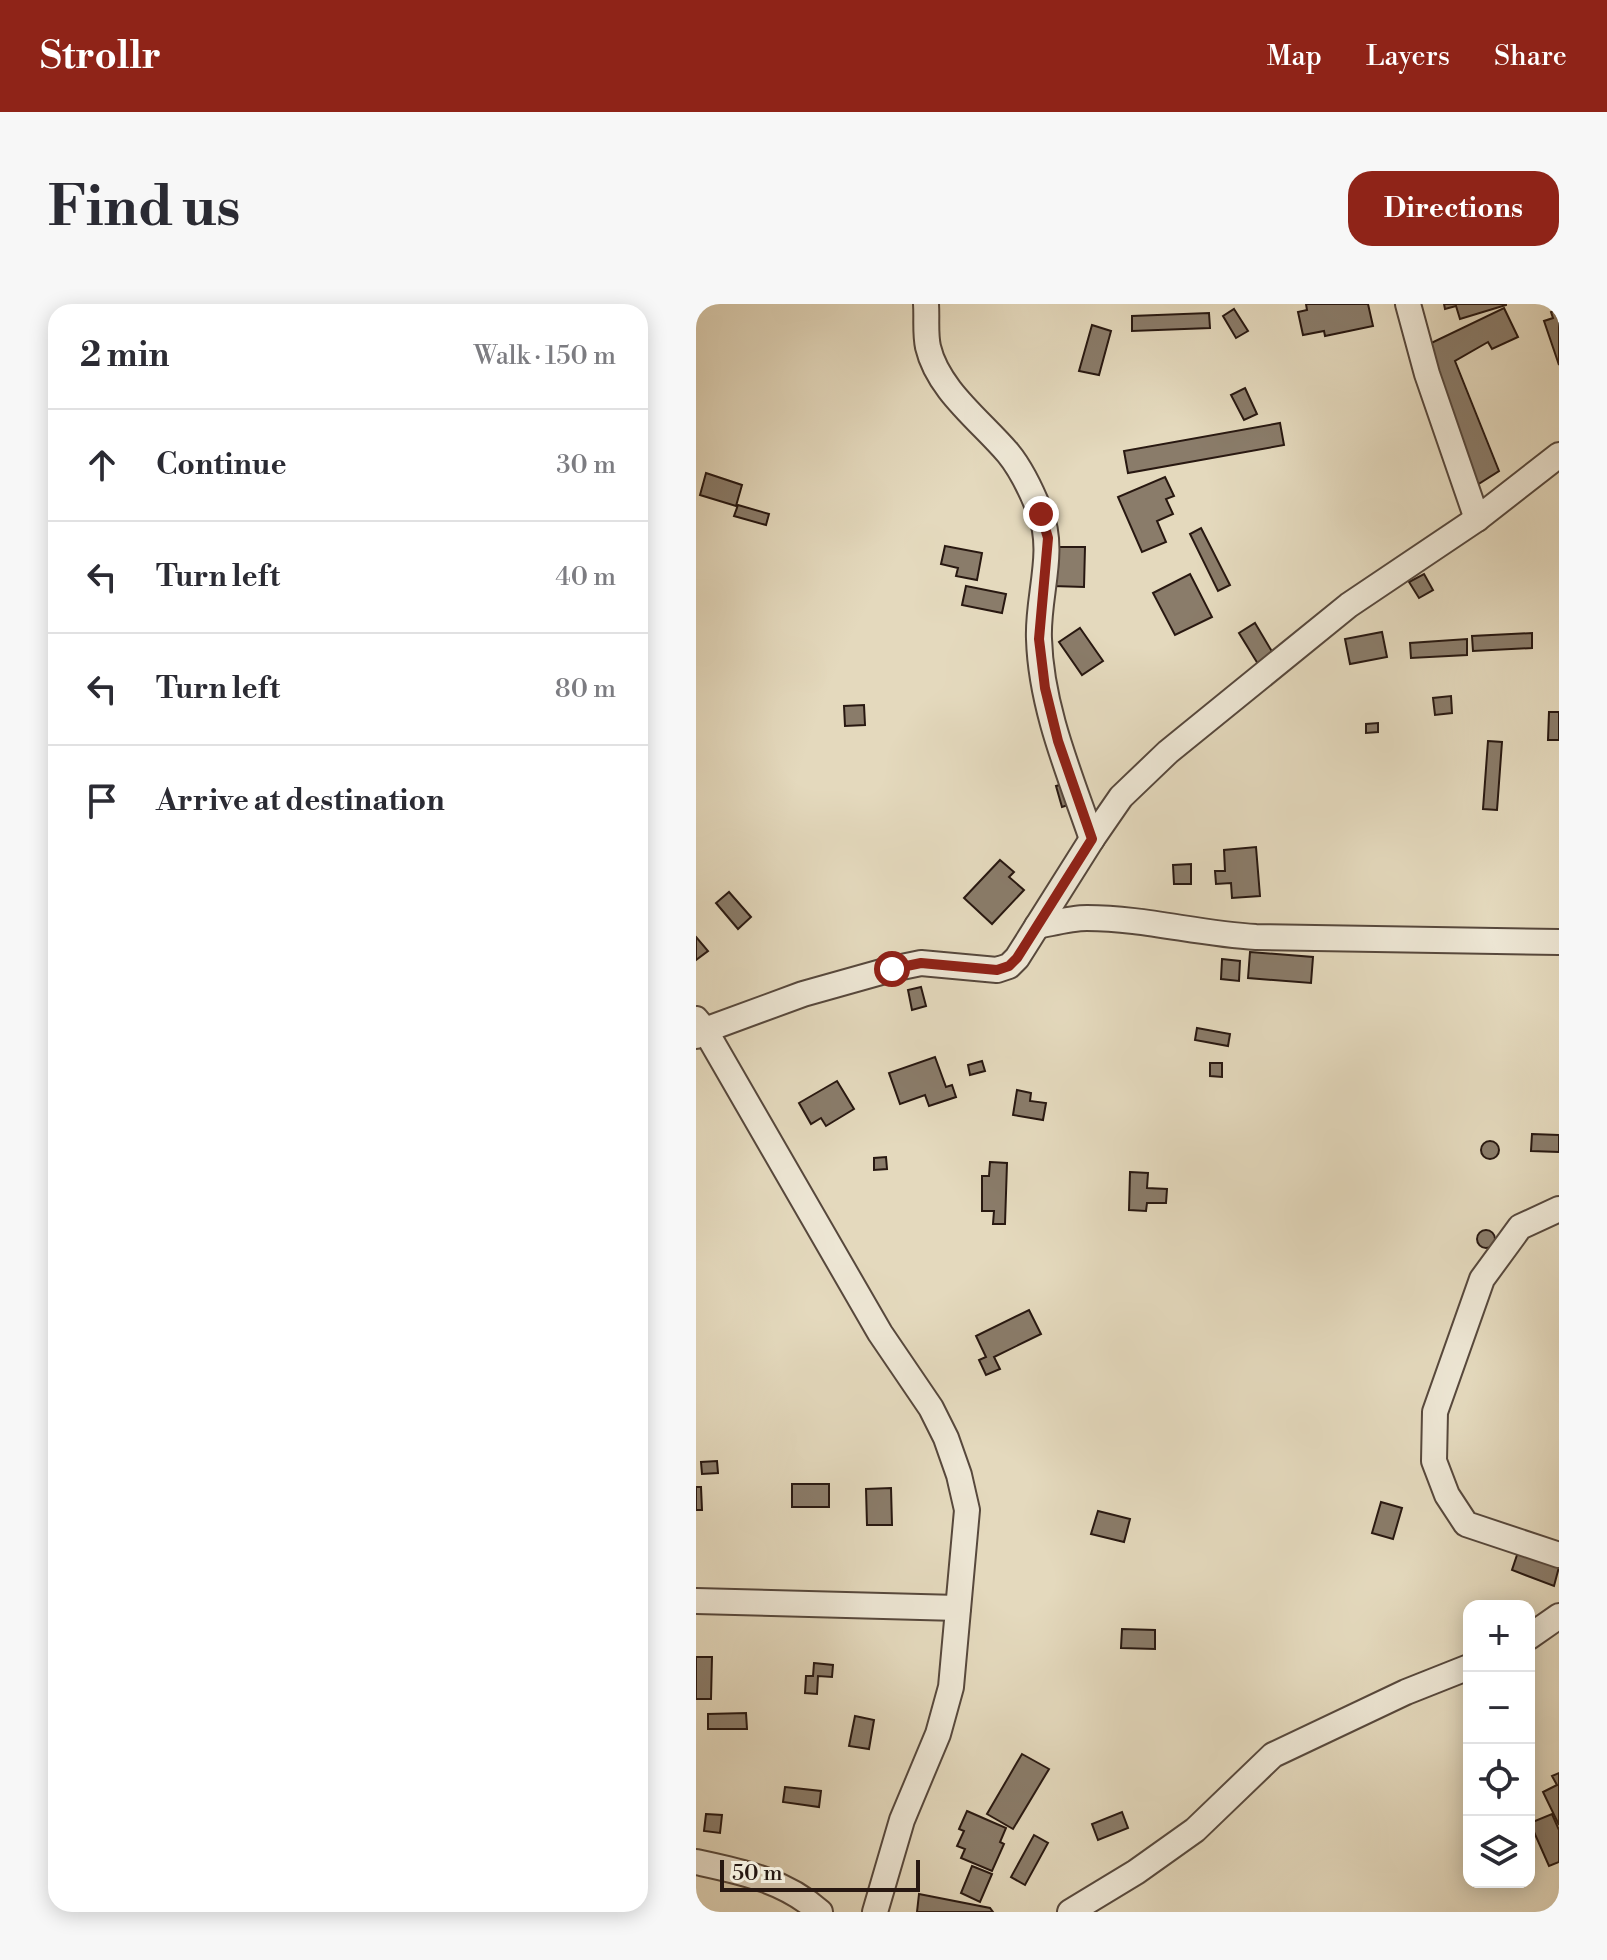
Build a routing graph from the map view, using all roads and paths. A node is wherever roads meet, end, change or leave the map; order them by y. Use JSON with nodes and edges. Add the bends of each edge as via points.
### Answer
{"nodes":[{"id":1,"x":926,"y":304,"type":"edge"},
{"id":2,"x":1408,"y":304,"type":"edge"},
{"id":3,"x":1559,"y":455,"type":"edge"},
{"id":4,"x":1477,"y":519,"type":"junction"},
{"id":5,"x":1092,"y":839,"type":"junction"},
{"id":6,"x":1064,"y":884,"type":"junction"},
{"id":7,"x":1083,"y":918,"type":"junction"},
{"id":8,"x":1037,"y":926,"type":"junction"},
{"id":9,"x":1559,"y":942,"type":"edge"},
{"id":10,"x":699,"y":1028,"type":"edge"},
{"id":11,"x":1559,"y":1209,"type":"edge"},
{"id":12,"x":1559,"y":1555,"type":"edge"},
{"id":13,"x":696,"y":1601,"type":"edge"},
{"id":14,"x":958,"y":1608,"type":"junction"},
{"id":15,"x":1559,"y":1616,"type":"edge"},
{"id":16,"x":1535,"y":1633,"type":"edge"},
{"id":17,"x":1463,"y":1669,"type":"edge"},
{"id":18,"x":696,"y":1862,"type":"edge"},
{"id":19,"x":820,"y":1912,"type":"edge"},
{"id":20,"x":875,"y":1912,"type":"edge"},
{"id":21,"x":1070,"y":1912,"type":"edge"}],
"edges":[{"from":1,"to":5,"type":"street","via":[[928,346],[939,374],[1010,455],[1041,514],[1048,538],[1039,639],[1045,688]]},
{"from":2,"to":4,"type":"street"},
{"from":3,"to":4,"type":"street"},
{"from":4,"to":5,"type":"street","via":[[1349,605],[1178,743],[1121,797]]},
{"from":5,"to":6,"type":"street"},
{"from":6,"to":7,"type":"street"},
{"from":6,"to":8,"type":"street"},
{"from":7,"to":8,"type":"street"},
{"from":7,"to":9,"type":"street","via":[[1228,936]]},
{"from":8,"to":10,"type":"street","via":[[1017,958],[997,970],[921,963]]},
{"from":10,"to":14,"type":"street","via":[[946,1438],[967,1510]]},
{"from":11,"to":12,"type":"street","via":[[1520,1227],[1482,1279],[1435,1412],[1434,1461],[1466,1524]]},
{"from":13,"to":14,"type":"street"},
{"from":14,"to":20,"type":"street","via":[[951,1687]]},
{"from":15,"to":16,"type":"street"},
{"from":17,"to":21,"type":"street","via":[[1273,1755],[1195,1830]]},
{"from":18,"to":19,"type":"street","via":[[775,1881]]}]}
